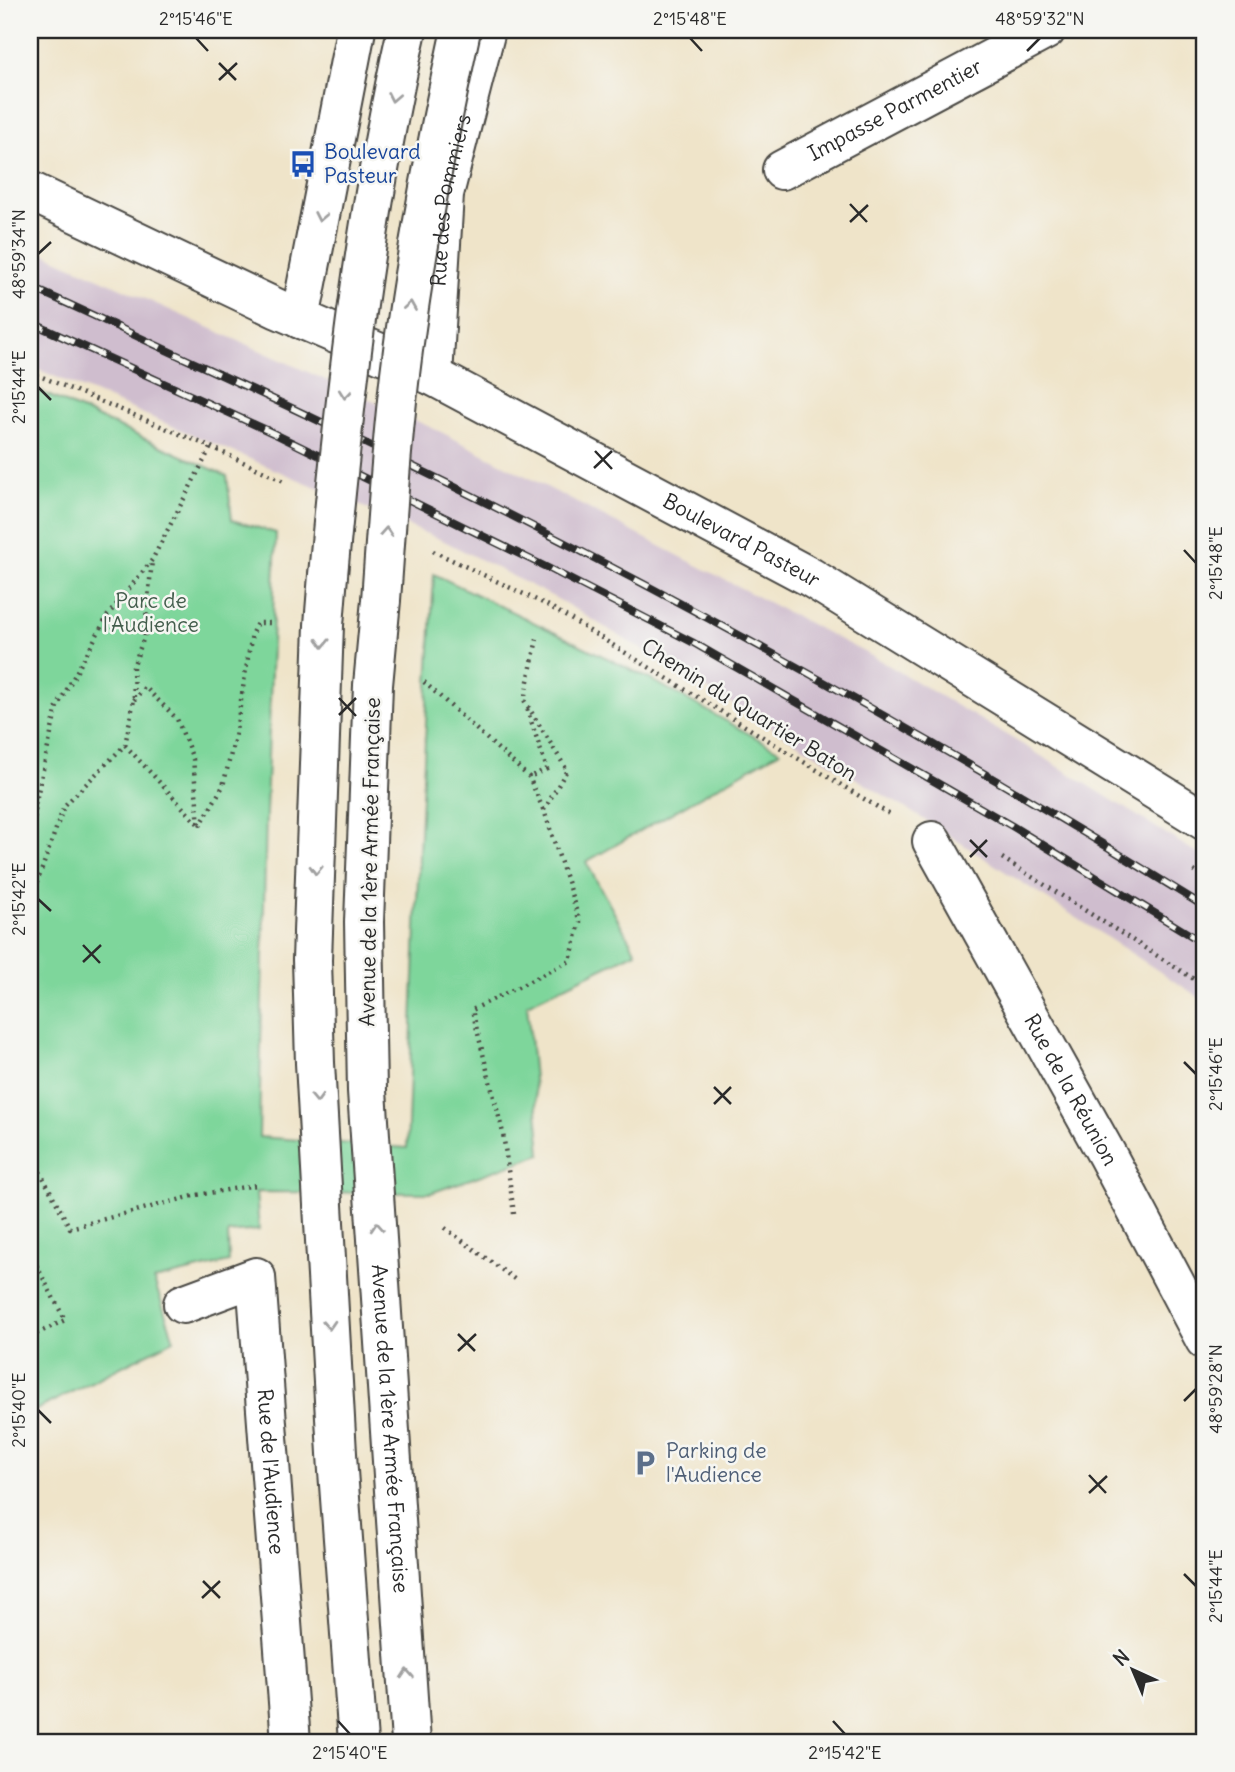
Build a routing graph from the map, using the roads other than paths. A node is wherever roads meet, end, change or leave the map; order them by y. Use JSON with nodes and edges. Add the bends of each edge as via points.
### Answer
{"nodes":[{"id":1,"x":356,"y":30,"type":"edge"},
{"id":2,"x":407,"y":30,"type":"edge"},
{"id":3,"x":461,"y":30,"type":"edge"},
{"id":4,"x":486,"y":30,"type":"edge"},
{"id":5,"x":1046,"y":30,"type":"edge"},
{"id":6,"x":782,"y":170,"type":"dead end"},
{"id":7,"x":30,"y":191,"type":"edge"},
{"id":8,"x":300,"y":319,"type":"junction"},
{"id":9,"x":433,"y":376,"type":"junction"},
{"id":10,"x":1205,"y":821,"type":"edge"},
{"id":11,"x":932,"y":841,"type":"road end"},
{"id":12,"x":183,"y":1304,"type":"dead end"},
{"id":13,"x":1205,"y":1340,"type":"edge"},
{"id":14,"x":291,"y":1742,"type":"edge"},
{"id":15,"x":358,"y":1742,"type":"edge"},
{"id":16,"x":411,"y":1742,"type":"edge"}],
"edges":[{"from":1,"to":8,"type":"main road","one_way":true},
{"from":2,"to":15,"type":"main road","one_way":true,"bridge":true,"via":[[352,341],[328,575],[312,960],[320,1166]]},
{"from":16,"to":3,"type":"main road","name":"Avenue de la 1ère Armée Française","one_way":true,"bridge":true,"via":[[367,1091],[365,922],[373,685],[403,349]]},
{"from":4,"to":9,"type":"main road","name":"Rue des Pommiers","via":[[444,194]]},
{"from":5,"to":6,"type":"main road","name":"Impasse Parmentier"},
{"from":7,"to":8,"type":"main road","name":"Boulevard Pasteur"},
{"from":8,"to":9,"type":"main road","name":"Boulevard Pasteur"},
{"from":9,"to":10,"type":"main road","name":"Boulevard Pasteur","via":[[810,577]]},
{"from":11,"to":13,"type":"main road","name":"Rue de la Réunion"},
{"from":12,"to":14,"type":"main road","name":"Rue de l'Audience","via":[[256,1277]]}]}
